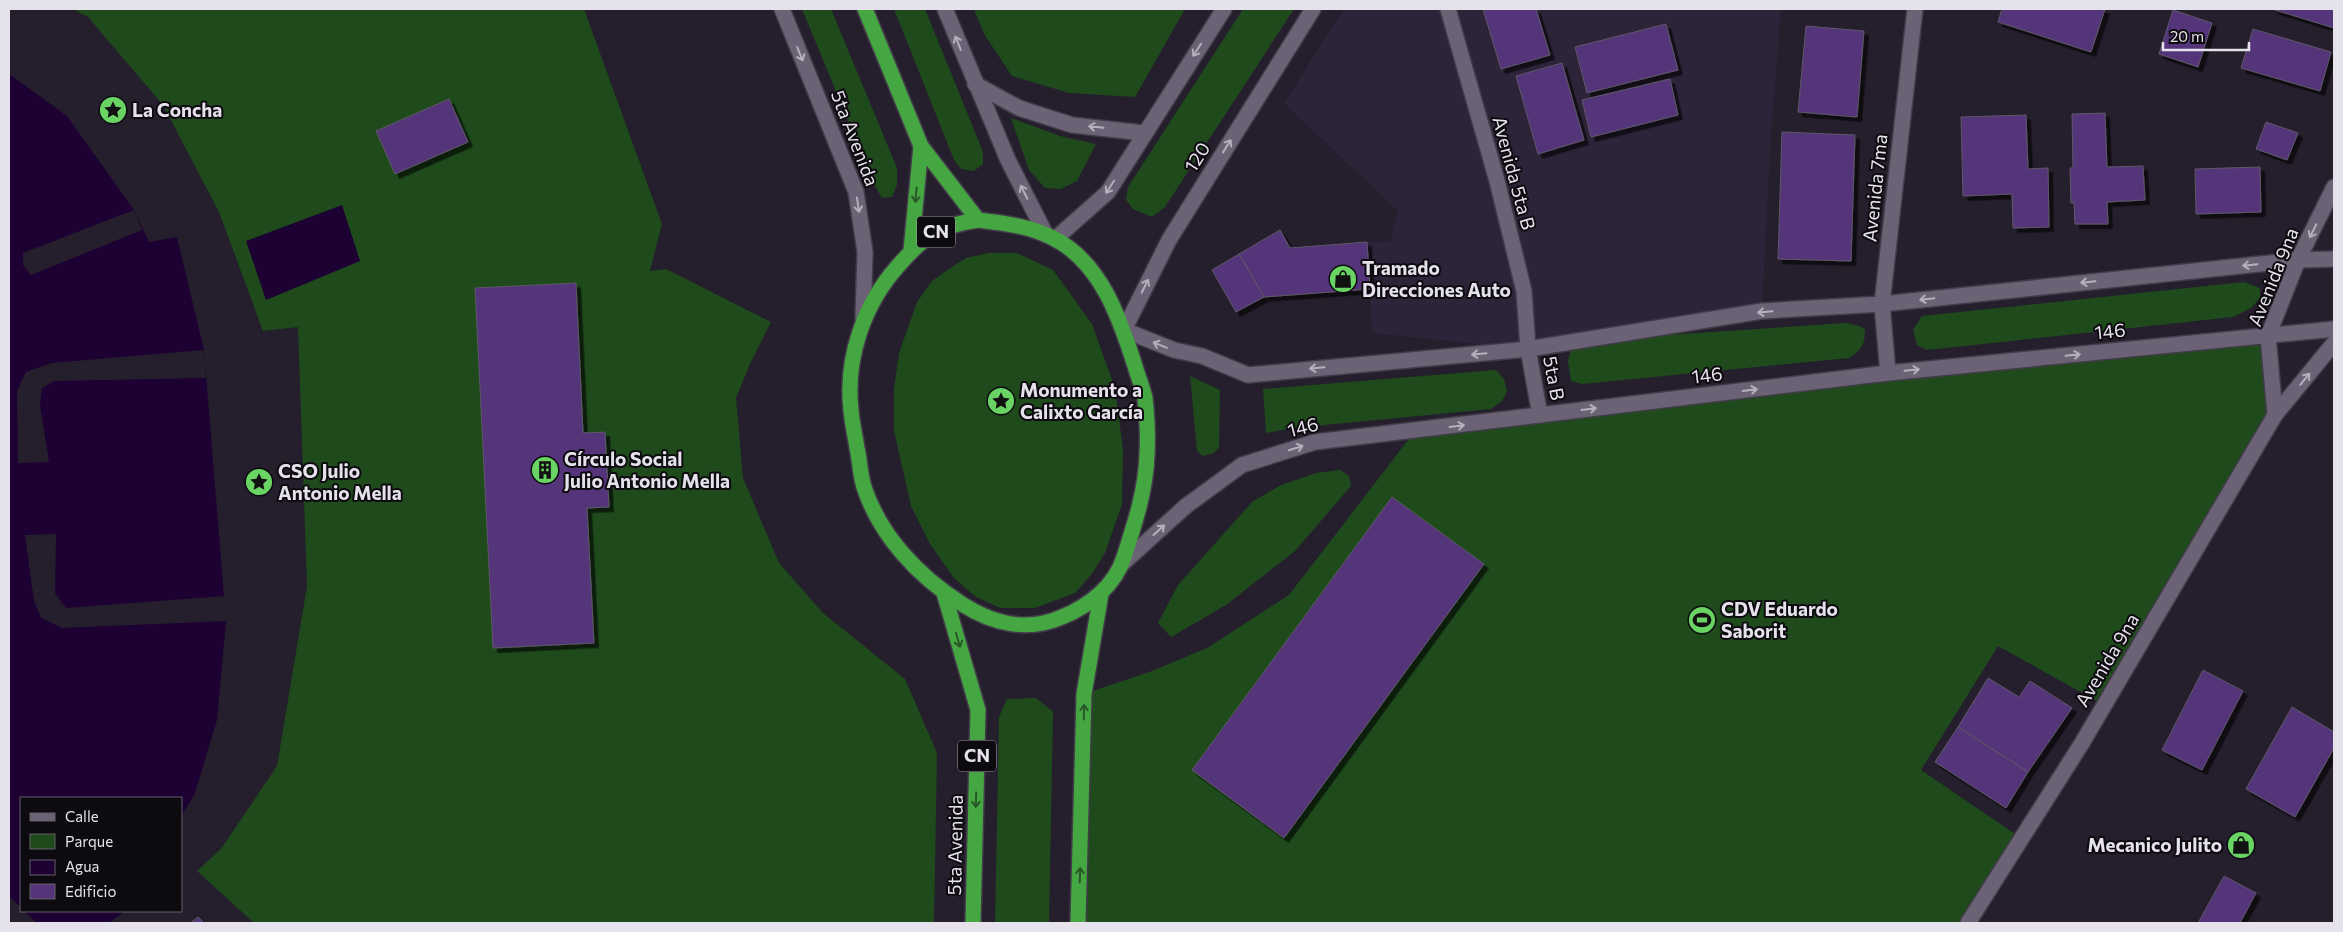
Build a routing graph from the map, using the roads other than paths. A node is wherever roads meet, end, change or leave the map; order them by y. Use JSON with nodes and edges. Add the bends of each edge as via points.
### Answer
{"nodes":[{"id":1,"x":782,"y":9,"type":"edge"},
{"id":2,"x":865,"y":9,"type":"edge"},
{"id":3,"x":945,"y":9,"type":"edge"},
{"id":4,"x":1224,"y":9,"type":"edge"},
{"id":5,"x":1313,"y":9,"type":"edge"},
{"id":6,"x":1448,"y":9,"type":"edge"},
{"id":7,"x":1915,"y":9,"type":"edge"},
{"id":8,"x":975,"y":84,"type":"junction"},
{"id":9,"x":1144,"y":133,"type":"junction"},
{"id":10,"x":921,"y":146,"type":"junction"},
{"id":11,"x":2334,"y":187,"type":"edge"},
{"id":12,"x":978,"y":220,"type":"junction"},
{"id":13,"x":1051,"y":237,"type":"junction"},
{"id":14,"x":911,"y":251,"type":"junction"},
{"id":15,"x":2334,"y":259,"type":"edge"},
{"id":16,"x":2298,"y":260,"type":"junction"},
{"id":17,"x":1882,"y":304,"type":"junction"},
{"id":18,"x":863,"y":318,"type":"junction"},
{"id":19,"x":2334,"y":329,"type":"edge"},
{"id":20,"x":1124,"y":330,"type":"junction"},
{"id":21,"x":2268,"y":336,"type":"junction"},
{"id":22,"x":2334,"y":343,"type":"edge"},
{"id":23,"x":1528,"y":349,"type":"junction"},
{"id":24,"x":1888,"y":373,"type":"junction"},
{"id":25,"x":1540,"y":415,"type":"junction"},
{"id":26,"x":2276,"y":415,"type":"junction"},
{"id":27,"x":1123,"y":563,"type":"junction"},
{"id":28,"x":944,"y":593,"type":"junction"},
{"id":29,"x":1101,"y":594,"type":"junction"},
{"id":30,"x":973,"y":923,"type":"edge"},
{"id":31,"x":1078,"y":923,"type":"edge"},
{"id":32,"x":1968,"y":923,"type":"edge"}],
"edges":[{"from":1,"to":18,"type":"main road","name":"5ta Avenida","one_way":true,"via":[[856,192],[865,252]]},
{"from":2,"to":10,"type":"highway","number":"CN"},
{"from":8,"to":3,"type":"main road","one_way":true},
{"from":4,"to":9,"type":"main road","one_way":true},
{"from":20,"to":5,"type":"main road","name":"120","one_way":true,"via":[[1169,240]]},
{"from":6,"to":23,"type":"main road","name":"Avenida 5ta B","via":[[1497,181],[1524,291]]},
{"from":7,"to":17,"type":"main road","name":"Avenida 7ma"},
{"from":9,"to":8,"type":"main road","one_way":true,"via":[[1072,125],[1019,108]]},
{"from":13,"to":8,"type":"main road","one_way":true,"via":[[1008,160]]},
{"from":9,"to":13,"type":"main road","one_way":true,"via":[[1108,192]]},
{"from":10,"to":12,"type":"highway","number":"CN"},
{"from":10,"to":14,"type":"highway","number":"CN","one_way":true},
{"from":11,"to":16,"type":"main road","name":"Avenida 9na","one_way":true},
{"from":12,"to":13,"type":"highway","number":"CN","via":[[1014,225]]},
{"from":12,"to":14,"type":"highway","number":"CN","via":[[955,224],[931,234]]},
{"from":13,"to":20,"type":"highway","number":"CN","via":[[1078,255],[1103,287]]},
{"from":14,"to":18,"type":"highway","number":"CN","via":[[884,282]]},
{"from":15,"to":16,"type":"main road"},
{"from":16,"to":17,"type":"main road","one_way":true},
{"from":16,"to":21,"type":"main road","name":"Avenida 9na"},
{"from":17,"to":23,"type":"main road","one_way":true,"via":[[1762,311]]},
{"from":17,"to":24,"type":"main road","name":"Avenida 7ma"},
{"from":18,"to":28,"type":"highway","number":"CN","via":[[852,365],[850,408],[864,487],[884,528],[911,564]]},
{"from":19,"to":21,"type":"main road","name":"146"},
{"from":23,"to":20,"type":"main road","one_way":true,"via":[[1248,374]]},
{"from":20,"to":27,"type":"highway","number":"CN","via":[[1144,398],[1147,454],[1142,499]]},
{"from":24,"to":21,"type":"main road","name":"146","one_way":true},
{"from":21,"to":26,"type":"main road","name":"Avenida 9na"},
{"from":26,"to":22,"type":"main road","name":"Avenida 9na","one_way":true},
{"from":23,"to":25,"type":"main road","name":"5ta B"},
{"from":25,"to":24,"type":"main road","name":"146","one_way":true},
{"from":27,"to":25,"type":"main road","name":"146","one_way":true,"via":[[1186,506],[1242,465],[1315,442]]},
{"from":26,"to":32,"type":"main road","name":"Avenida 9na","via":[[2082,743]]},
{"from":27,"to":29,"type":"highway","number":"CN"},
{"from":28,"to":29,"type":"highway","number":"CN","via":[[978,614],[1016,626],[1048,623],[1078,610]]},
{"from":28,"to":30,"type":"highway","name":"5ta Avenida","number":"CN","one_way":true,"via":[[978,710]]},
{"from":31,"to":29,"type":"highway","number":"CN","one_way":true,"via":[[1084,694]]}]}
